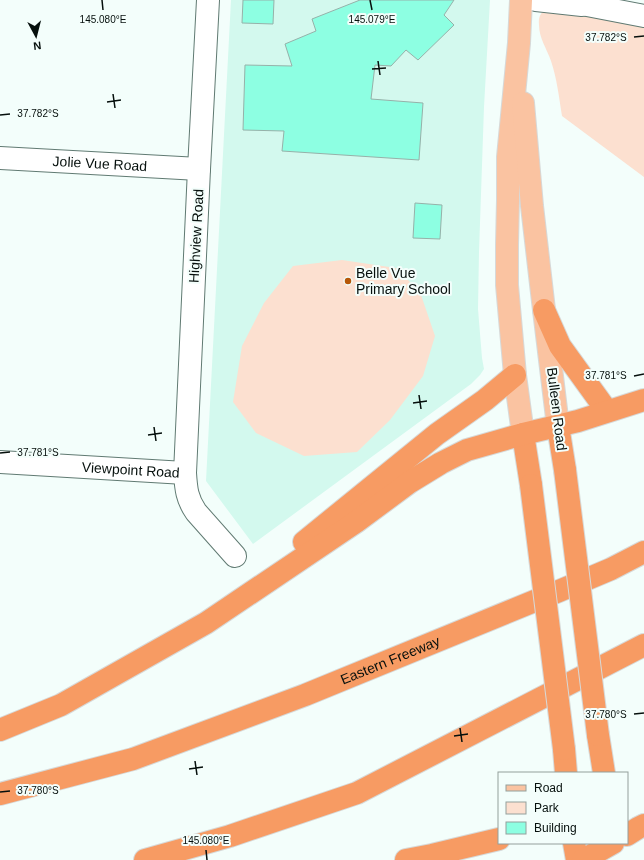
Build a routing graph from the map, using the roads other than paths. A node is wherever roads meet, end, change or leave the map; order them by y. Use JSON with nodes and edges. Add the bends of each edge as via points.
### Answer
{"nodes":[{"id":1,"x":208,"y":0,"type":"edge"},
{"id":2,"x":521,"y":0,"type":"edge"},
{"id":3,"x":536,"y":0,"type":"edge"},
{"id":4,"x":578,"y":3,"type":"edge"},
{"id":5,"x":644,"y":16,"type":"edge"},
{"id":6,"x":519,"y":43,"type":"junction"},
{"id":7,"x":0,"y":158,"type":"edge"},
{"id":8,"x":199,"y":169,"type":"junction"},
{"id":9,"x":544,"y":310,"type":"junction"},
{"id":10,"x":515,"y":375,"type":"junction"},
{"id":11,"x":644,"y":400,"type":"edge"},
{"id":12,"x":607,"y":411,"type":"junction"},
{"id":13,"x":558,"y":426,"type":"junction"},
{"id":14,"x":523,"y":434,"type":"junction"},
{"id":15,"x":0,"y":462,"type":"edge"},
{"id":16,"x":185,"y":473,"type":"junction"},
{"id":17,"x":644,"y":552,"type":"edge"},
{"id":18,"x":235,"y":556,"type":"dead end"},
{"id":19,"x":206,"y":623,"type":"junction"},
{"id":20,"x":644,"y":644,"type":"edge"},
{"id":21,"x":0,"y":730,"type":"edge"},
{"id":22,"x":133,"y":759,"type":"junction"},
{"id":23,"x":566,"y":772,"type":"edge"},
{"id":24,"x":604,"y":772,"type":"edge"},
{"id":25,"x":0,"y":790,"type":"edge"},
{"id":26,"x":0,"y":794,"type":"edge"},
{"id":27,"x":644,"y":825,"type":"edge"},
{"id":28,"x":628,"y":833,"type":"edge"},
{"id":29,"x":498,"y":839,"type":"edge"},
{"id":30,"x":574,"y":844,"type":"edge"},
{"id":31,"x":611,"y":844,"type":"edge"},
{"id":32,"x":616,"y":844,"type":"edge"},
{"id":33,"x":145,"y":860,"type":"edge"},
{"id":34,"x":406,"y":860,"type":"edge"},
{"id":35,"x":576,"y":860,"type":"edge"},
{"id":36,"x":583,"y":860,"type":"edge"},
{"id":37,"x":620,"y":860,"type":"edge"}],
"edges":[{"from":1,"to":8,"type":"street","name":"Highview Road"},
{"from":2,"to":6,"type":"main road","name":"Bulleen Road"},
{"from":3,"to":4,"type":"street"},
{"from":4,"to":5,"type":"street"},
{"from":6,"to":9,"type":"main road","name":"Bulleen Road","via":[[531,198]]},
{"from":6,"to":10,"type":"main road","name":"Bulleen Road","via":[[508,157],[507,285]]},
{"from":7,"to":8,"type":"street","name":"Jolie Vue Road"},
{"from":8,"to":16,"type":"street","name":"Highview Road"},
{"from":9,"to":12,"type":"highway","via":[[560,346]]},
{"from":9,"to":13,"type":"main road","name":"Bulleen Road"},
{"from":10,"to":14,"type":"main road","name":"Bulleen Road"},
{"from":10,"to":19,"type":"highway","via":[[437,434]]},
{"from":11,"to":12,"type":"highway"},
{"from":12,"to":13,"type":"highway"},
{"from":13,"to":14,"type":"highway"},
{"from":13,"to":24,"type":"highway","name":"Bulleen Road","bridge":true},
{"from":14,"to":19,"type":"highway","via":[[467,450],[441,462]]},
{"from":14,"to":23,"type":"highway","name":"Bulleen Road","bridge":true},
{"from":15,"to":16,"type":"street","name":"Viewpoint Road"},
{"from":16,"to":18,"type":"street","name":"Viewpoint Road","via":[[187,495],[191,505]]},
{"from":17,"to":22,"type":"highway","name":"Eastern Freeway","via":[[559,591],[305,695]]},
{"from":19,"to":21,"type":"highway","via":[[61,705]]},
{"from":20,"to":33,"type":"highway","via":[[357,793],[230,836]]},
{"from":22,"to":25,"type":"highway","name":"Eastern Freeway"},
{"from":22,"to":26,"type":"highway","name":"Eastern Freeway"},
{"from":27,"to":28,"type":"highway"},
{"from":29,"to":34,"type":"highway"},
{"from":30,"to":35,"type":"highway"},
{"from":31,"to":36,"type":"highway"},
{"from":32,"to":37,"type":"highway"}]}
